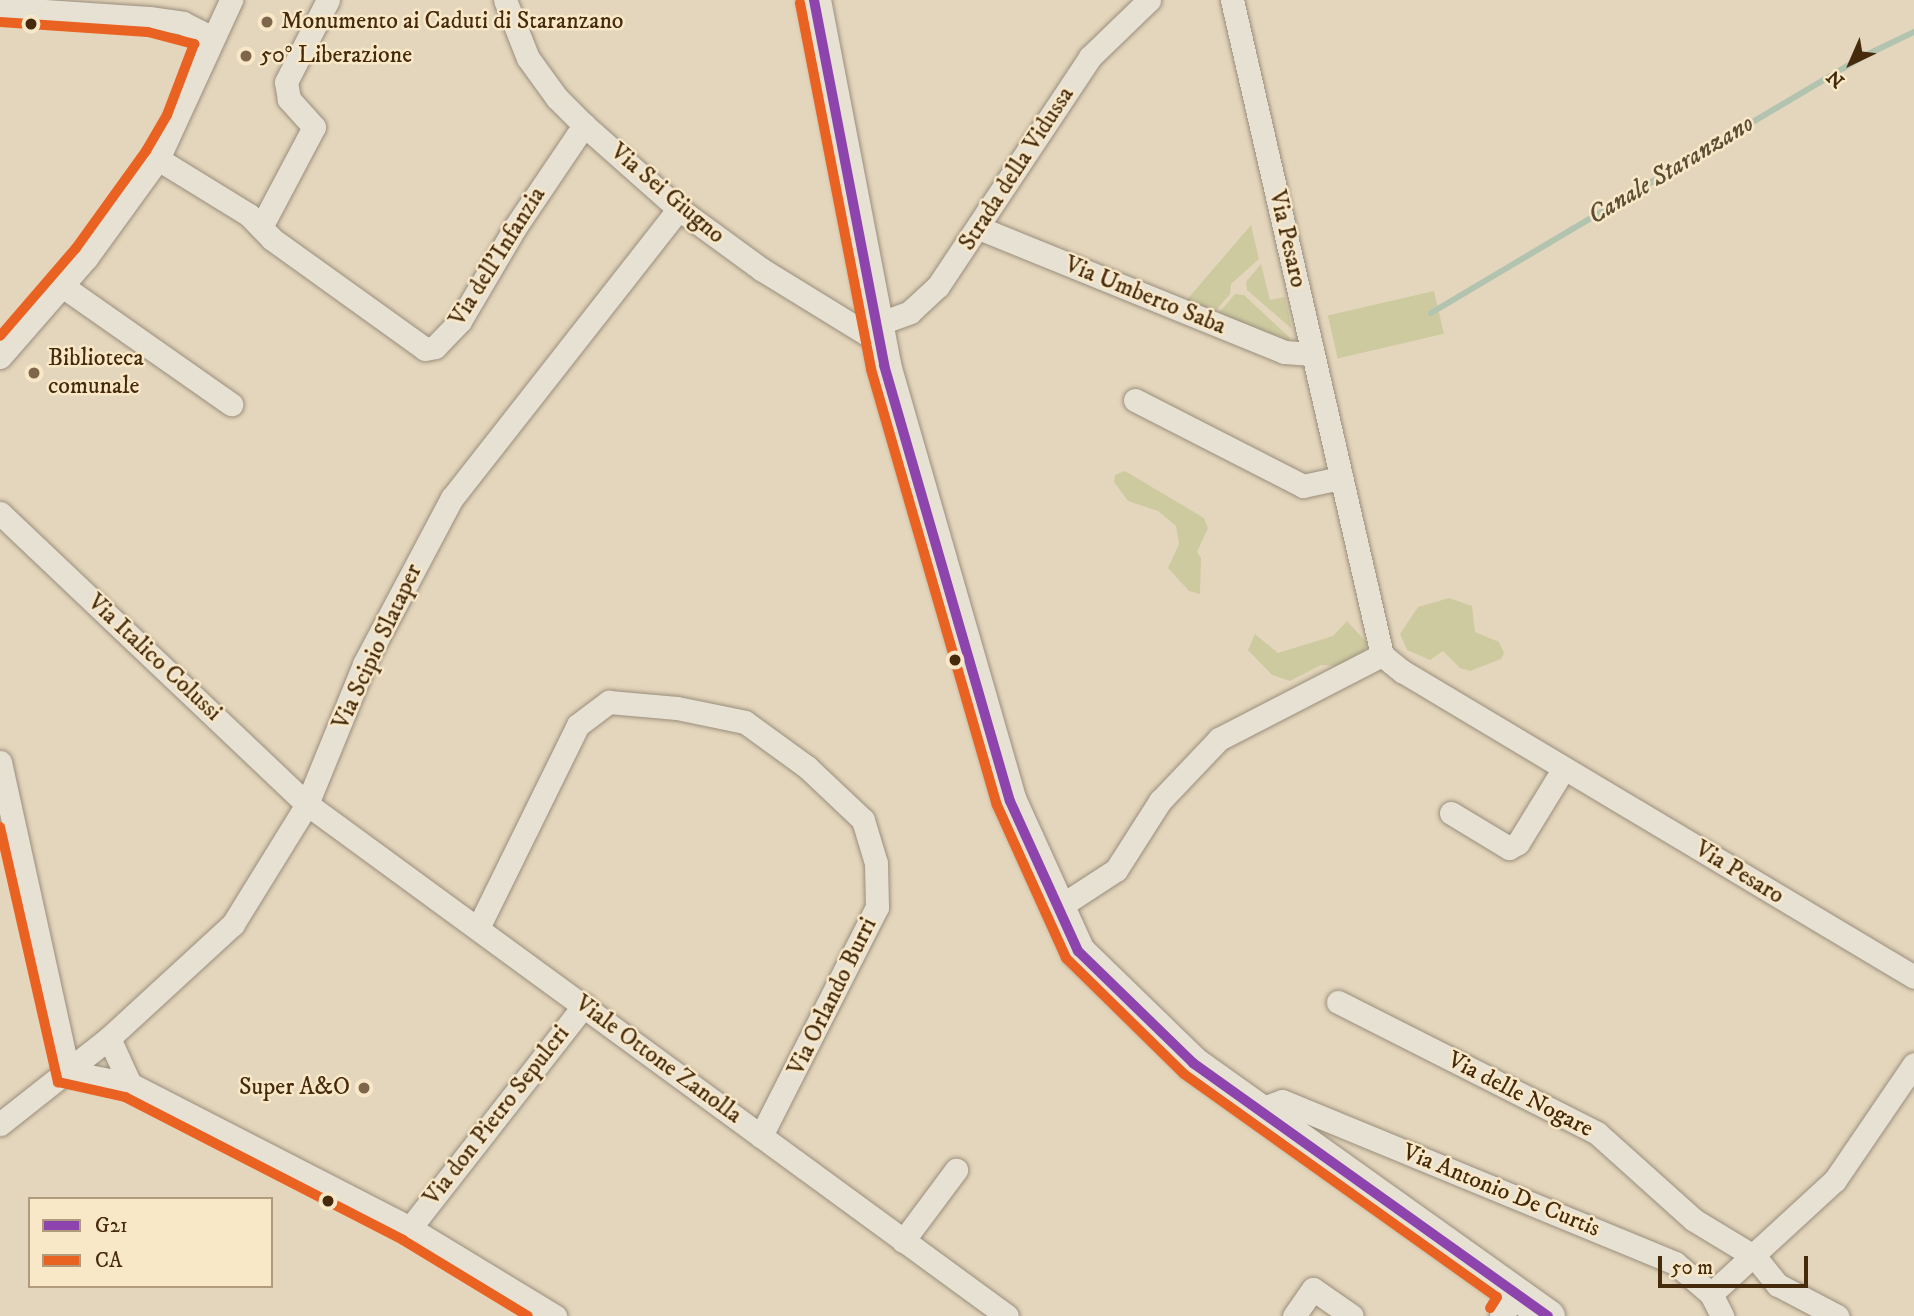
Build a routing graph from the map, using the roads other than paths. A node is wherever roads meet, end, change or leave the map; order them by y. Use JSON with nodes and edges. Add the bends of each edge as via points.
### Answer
{"nodes":[{"id":1,"x":232,"y":0,"type":"edge"},
{"id":2,"x":328,"y":0,"type":"edge"},
{"id":3,"x":505,"y":0,"type":"edge"},
{"id":4,"x":814,"y":0,"type":"edge"},
{"id":5,"x":1149,"y":0,"type":"edge"},
{"id":6,"x":1232,"y":0,"type":"edge"},
{"id":7,"x":0,"y":8,"type":"edge"},
{"id":8,"x":149,"y":9,"type":"edge"},
{"id":9,"x":211,"y":37,"type":"junction"},
{"id":10,"x":584,"y":125,"type":"junction"},
{"id":11,"x":158,"y":159,"type":"junction"},
{"id":12,"x":679,"y":209,"type":"junction"},
{"id":13,"x":261,"y":226,"type":"junction"},
{"id":14,"x":979,"y":228,"type":"junction"},
{"id":15,"x":61,"y":285,"type":"junction"},
{"id":16,"x":877,"y":333,"type":"junction"},
{"id":17,"x":1312,"y":354,"type":"junction"},
{"id":18,"x":0,"y":357,"type":"edge"},
{"id":19,"x":1135,"y":400,"type":"dead end"},
{"id":20,"x":231,"y":404,"type":"dead end"},
{"id":21,"x":1340,"y":478,"type":"junction"},
{"id":22,"x":0,"y":513,"type":"edge"},
{"id":23,"x":1382,"y":655,"type":"junction"},
{"id":24,"x":0,"y":762,"type":"edge"},
{"id":25,"x":1564,"y":768,"type":"junction"},
{"id":26,"x":307,"y":804,"type":"junction"},
{"id":27,"x":1451,"y":813,"type":"dead end"},
{"id":28,"x":1059,"y":907,"type":"junction"},
{"id":29,"x":478,"y":928,"type":"junction"},
{"id":30,"x":1914,"y":977,"type":"edge"},
{"id":31,"x":1338,"y":1002,"type":"dead end"},
{"id":32,"x":584,"y":1005,"type":"junction"},
{"id":33,"x":109,"y":1038,"type":"junction"},
{"id":34,"x":1914,"y":1064,"type":"edge"},
{"id":35,"x":68,"y":1072,"type":"junction"},
{"id":36,"x":130,"y":1084,"type":"junction"},
{"id":37,"x":1261,"y":1109,"type":"junction"},
{"id":38,"x":0,"y":1124,"type":"edge"},
{"id":39,"x":761,"y":1136,"type":"junction"},
{"id":40,"x":956,"y":1170,"type":"dead end"},
{"id":41,"x":410,"y":1228,"type":"junction"},
{"id":42,"x":903,"y":1241,"type":"junction"},
{"id":43,"x":1755,"y":1257,"type":"junction"},
{"id":44,"x":1711,"y":1294,"type":"junction"},
{"id":45,"x":1509,"y":1305,"type":"edge"},
{"id":46,"x":555,"y":1316,"type":"edge"},
{"id":47,"x":1007,"y":1316,"type":"edge"},
{"id":48,"x":1294,"y":1316,"type":"edge"},
{"id":49,"x":1352,"y":1316,"type":"edge"},
{"id":50,"x":1548,"y":1316,"type":"edge"},
{"id":51,"x":1721,"y":1316,"type":"edge"},
{"id":52,"x":1837,"y":1316,"type":"edge"}],
"edges":[{"from":1,"to":9,"type":"street"},
{"from":2,"to":13,"type":"street","via":[[286,82],[289,99],[314,127]]},
{"from":3,"to":10,"type":"street","name":"Via Sei Giugno","via":[[528,58]]},
{"from":4,"to":16,"type":"street"},
{"from":5,"to":14,"type":"street","name":"Strada della Vidussa","via":[[1090,57]]},
{"from":6,"to":17,"type":"street","name":"Via Pesaro"},
{"from":7,"to":8,"type":"street"},
{"from":8,"to":9,"type":"street"},
{"from":9,"to":11,"type":"street","via":[[180,121]]},
{"from":10,"to":12,"type":"street","name":"Via Sei Giugno"},
{"from":10,"to":13,"type":"street","name":"Via dell'Infanzia","via":[[460,321],[435,347],[425,349],[272,239]]},
{"from":11,"to":13,"type":"street","name":"Via dell'Infanzia"},
{"from":11,"to":15,"type":"street"},
{"from":12,"to":16,"type":"street","name":"Via Sei Giugno","via":[[805,298]]},
{"from":12,"to":26,"type":"street","name":"Via Scipio Slataper","via":[[452,498],[364,664]]},
{"from":14,"to":16,"type":"street","name":"Strada della Vidussa","via":[[938,286]]},
{"from":14,"to":17,"type":"street","name":"Via Umberto Saba","via":[[1273,348]]},
{"from":15,"to":18,"type":"street"},
{"from":15,"to":20,"type":"street"},
{"from":16,"to":28,"type":"street","via":[[1010,801]]},
{"from":17,"to":21,"type":"street","name":"Via Pesaro"},
{"from":19,"to":21,"type":"street","via":[[1303,486]]},
{"from":21,"to":23,"type":"street","name":"Via Pesaro"},
{"from":22,"to":26,"type":"street","name":"Via Italico Colussi"},
{"from":23,"to":25,"type":"street","name":"Via Pesaro"},
{"from":23,"to":28,"type":"street","via":[[1219,739],[1160,801],[1116,870]]},
{"from":24,"to":35,"type":"street"},
{"from":25,"to":27,"type":"street","via":[[1518,843],[1509,848]]},
{"from":25,"to":30,"type":"street","name":"Via Pesaro"},
{"from":26,"to":29,"type":"street","name":"Viale Ottone Zanolla"},
{"from":26,"to":33,"type":"street","name":"Via Scipio Slataper","via":[[233,924]]},
{"from":28,"to":37,"type":"street","via":[[1078,951],[1193,1063]]},
{"from":29,"to":32,"type":"street","name":"Viale Ottone Zanolla"},
{"from":29,"to":39,"type":"street","name":"Via Orlando Burri","via":[[578,725],[609,702],[677,708],[745,722],[807,767],[863,820],[876,863],[877,907]]},
{"from":31,"to":43,"type":"street","name":"Via delle Nogare","via":[[1597,1133],[1694,1220]]},
{"from":32,"to":39,"type":"street","name":"Viale Ottone Zanolla"},
{"from":32,"to":41,"type":"street","name":"Via don Pietro Sepulcri"},
{"from":33,"to":35,"type":"street","name":"Via Scipio Slataper"},
{"from":33,"to":36,"type":"street"},
{"from":34,"to":43,"type":"street","via":[[1835,1180]]},
{"from":35,"to":36,"type":"street"},
{"from":35,"to":38,"type":"street","name":"Via Scipio Slataper"},
{"from":36,"to":41,"type":"street"},
{"from":37,"to":44,"type":"street","name":"Via Antonio De Curtis","via":[[1282,1101],[1675,1263]]},
{"from":37,"to":45,"type":"street"},
{"from":39,"to":42,"type":"street","name":"Viale Ottone Zanolla"},
{"from":40,"to":42,"type":"street"},
{"from":41,"to":46,"type":"street"},
{"from":42,"to":47,"type":"street","name":"Viale Ottone Zanolla"},
{"from":43,"to":44,"type":"street"},
{"from":43,"to":52,"type":"street","name":"Via delle Nogare","via":[[1778,1284]]},
{"from":44,"to":51,"type":"street","name":"Via Antonio De Curtis"},
{"from":45,"to":50,"type":"street"},
{"from":48,"to":49,"type":"street","via":[[1313,1289]]}]}
